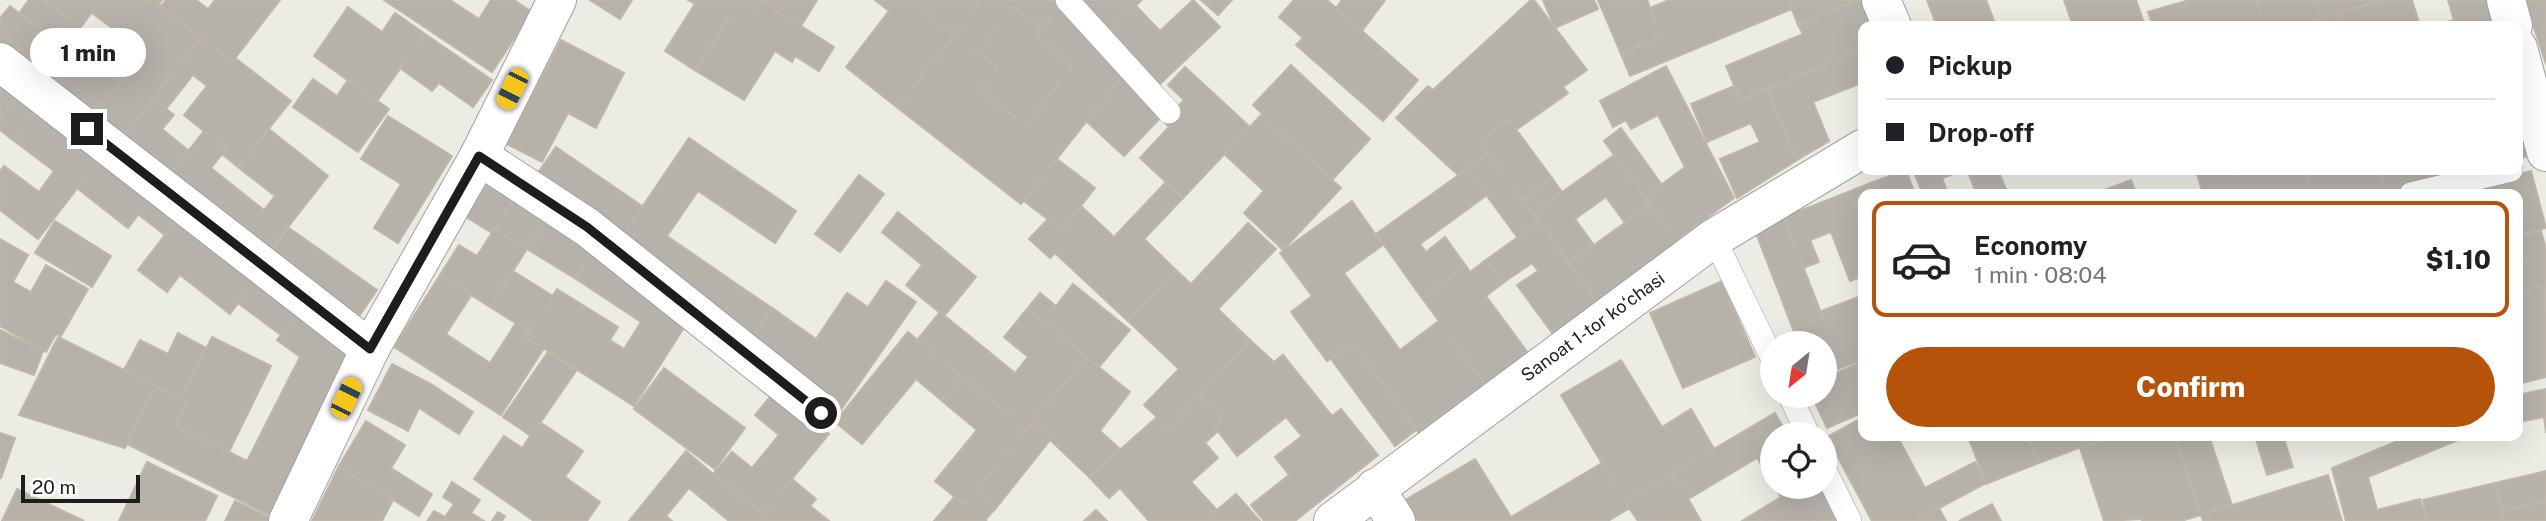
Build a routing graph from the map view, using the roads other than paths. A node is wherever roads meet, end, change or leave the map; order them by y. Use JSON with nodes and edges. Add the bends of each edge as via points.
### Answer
{"nodes":[{"id":1,"x":557,"y":0,"type":"edge"},
{"id":2,"x":1067,"y":0,"type":"edge"},
{"id":3,"x":1881,"y":0,"type":"edge"},
{"id":4,"x":2506,"y":0,"type":"edge"},
{"id":5,"x":1890,"y":21,"type":"edge"},
{"id":6,"x":2512,"y":21,"type":"edge"},
{"id":7,"x":0,"y":62,"type":"edge"},
{"id":8,"x":2523,"y":67,"type":"edge"},
{"id":9,"x":1169,"y":112,"type":"dead end"},
{"id":10,"x":1858,"y":152,"type":"edge"},
{"id":11,"x":2546,"y":152,"type":"edge"},
{"id":12,"x":479,"y":156,"type":"junction"},
{"id":13,"x":2546,"y":162,"type":"edge"},
{"id":14,"x":2523,"y":167,"type":"edge"},
{"id":15,"x":2490,"y":175,"type":"edge"},
{"id":16,"x":2432,"y":189,"type":"edge"},
{"id":17,"x":1714,"y":238,"type":"junction"},
{"id":18,"x":1760,"y":333,"type":"edge"},
{"id":19,"x":370,"y":349,"type":"junction"},
{"id":20,"x":821,"y":413,"type":"dead end"},
{"id":21,"x":1375,"y":488,"type":"junction"},
{"id":22,"x":1837,"y":494,"type":"edge"},
{"id":23,"x":288,"y":521,"type":"edge"},
{"id":24,"x":1333,"y":521,"type":"edge"},
{"id":25,"x":1396,"y":521,"type":"edge"},
{"id":26,"x":1850,"y":521,"type":"edge"}],
"edges":[{"from":1,"to":12,"type":"street"},
{"from":2,"to":9,"type":"lane"},
{"from":3,"to":5,"type":"street"},
{"from":4,"to":6,"type":"street"},
{"from":7,"to":19,"type":"street"},
{"from":8,"to":11,"type":"street"},
{"from":10,"to":17,"type":"street","name":"Sanoat 1-tor ko‘chasi"},
{"from":12,"to":19,"type":"street"},
{"from":12,"to":20,"type":"street","via":[[587,227]]},
{"from":13,"to":14,"type":"lane"},
{"from":15,"to":16,"type":"lane"},
{"from":17,"to":18,"type":"lane"},
{"from":17,"to":21,"type":"street","name":"Sanoat 1-tor ko‘chasi"},
{"from":19,"to":23,"type":"street"},
{"from":21,"to":24,"type":"street","name":"Sanoat 1-tor ko‘chasi"},
{"from":21,"to":25,"type":"street"},
{"from":22,"to":26,"type":"lane"}]}
